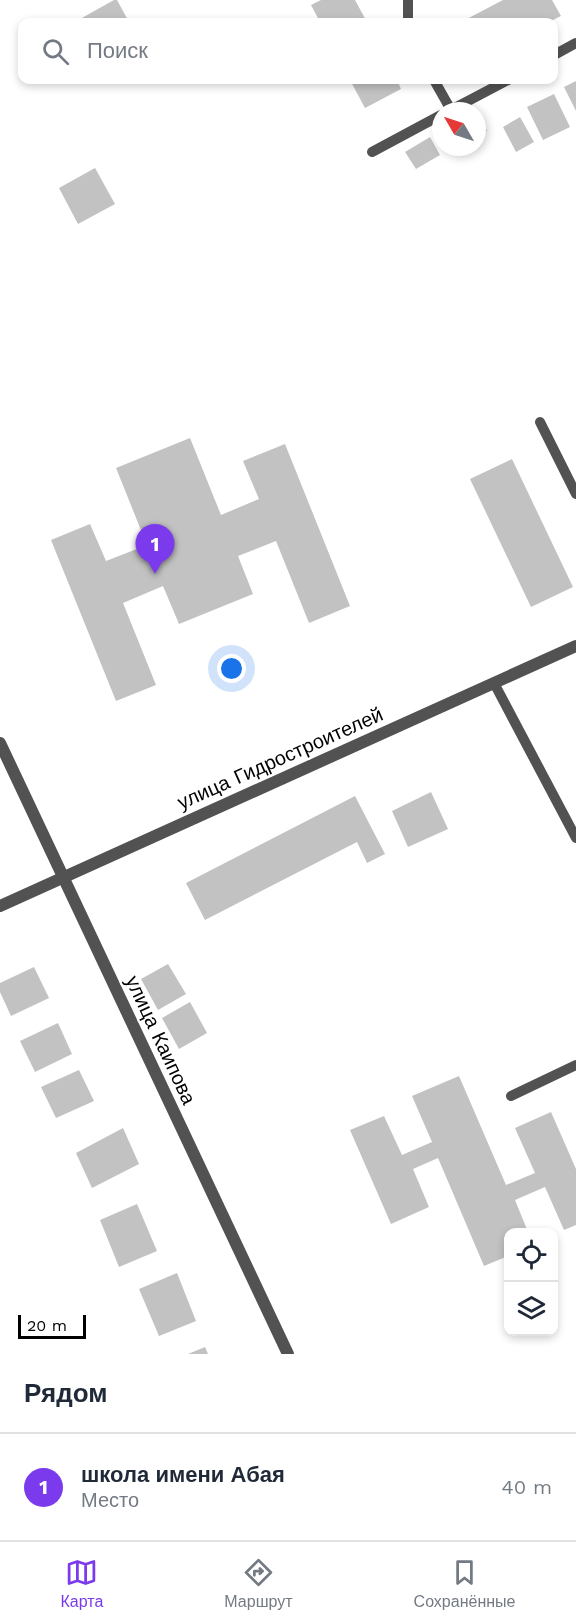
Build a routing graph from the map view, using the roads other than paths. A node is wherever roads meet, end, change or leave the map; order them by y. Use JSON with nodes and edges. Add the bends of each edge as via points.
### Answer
{"nodes":[{"id":1,"x":408,"y":0,"type":"edge"},
{"id":2,"x":408,"y":18,"type":"edge"},
{"id":3,"x":576,"y":43,"type":"edge"},
{"id":4,"x":558,"y":53,"type":"edge"},
{"id":5,"x":436,"y":84,"type":"edge"},
{"id":6,"x":500,"y":84,"type":"edge"},
{"id":7,"x":443,"y":102,"type":"edge"},
{"id":8,"x":466,"y":102,"type":"edge"},
{"id":9,"x":432,"y":120,"type":"edge"},
{"id":10,"x":372,"y":152,"type":"dead end"},
{"id":11,"x":540,"y":422,"type":"dead end"},
{"id":12,"x":576,"y":494,"type":"edge"},
{"id":13,"x":576,"y":646,"type":"edge"},
{"id":14,"x":494,"y":683,"type":"junction"},
{"id":15,"x":0,"y":743,"type":"edge"},
{"id":16,"x":576,"y":838,"type":"edge"},
{"id":17,"x":63,"y":878,"type":"junction"},
{"id":18,"x":0,"y":906,"type":"edge"},
{"id":19,"x":576,"y":1065,"type":"edge"},
{"id":20,"x":512,"y":1096,"type":"dead end"},
{"id":21,"x":288,"y":1354,"type":"edge"}],
"edges":[{"from":1,"to":2,"type":"lane"},
{"from":3,"to":4,"type":"lane"},
{"from":5,"to":7,"type":"lane"},
{"from":6,"to":8,"type":"lane"},
{"from":9,"to":10,"type":"lane"},
{"from":11,"to":12,"type":"lane"},
{"from":13,"to":14,"type":"street","name":"улица Гидростроителей"},
{"from":14,"to":16,"type":"lane"},
{"from":14,"to":17,"type":"street","name":"улица Гидростроителей"},
{"from":15,"to":17,"type":"street","name":"улица Каипова"},
{"from":17,"to":18,"type":"street","name":"улица Гидростроителей"},
{"from":17,"to":21,"type":"street","name":"улица Каипова"},
{"from":19,"to":20,"type":"lane"}]}
